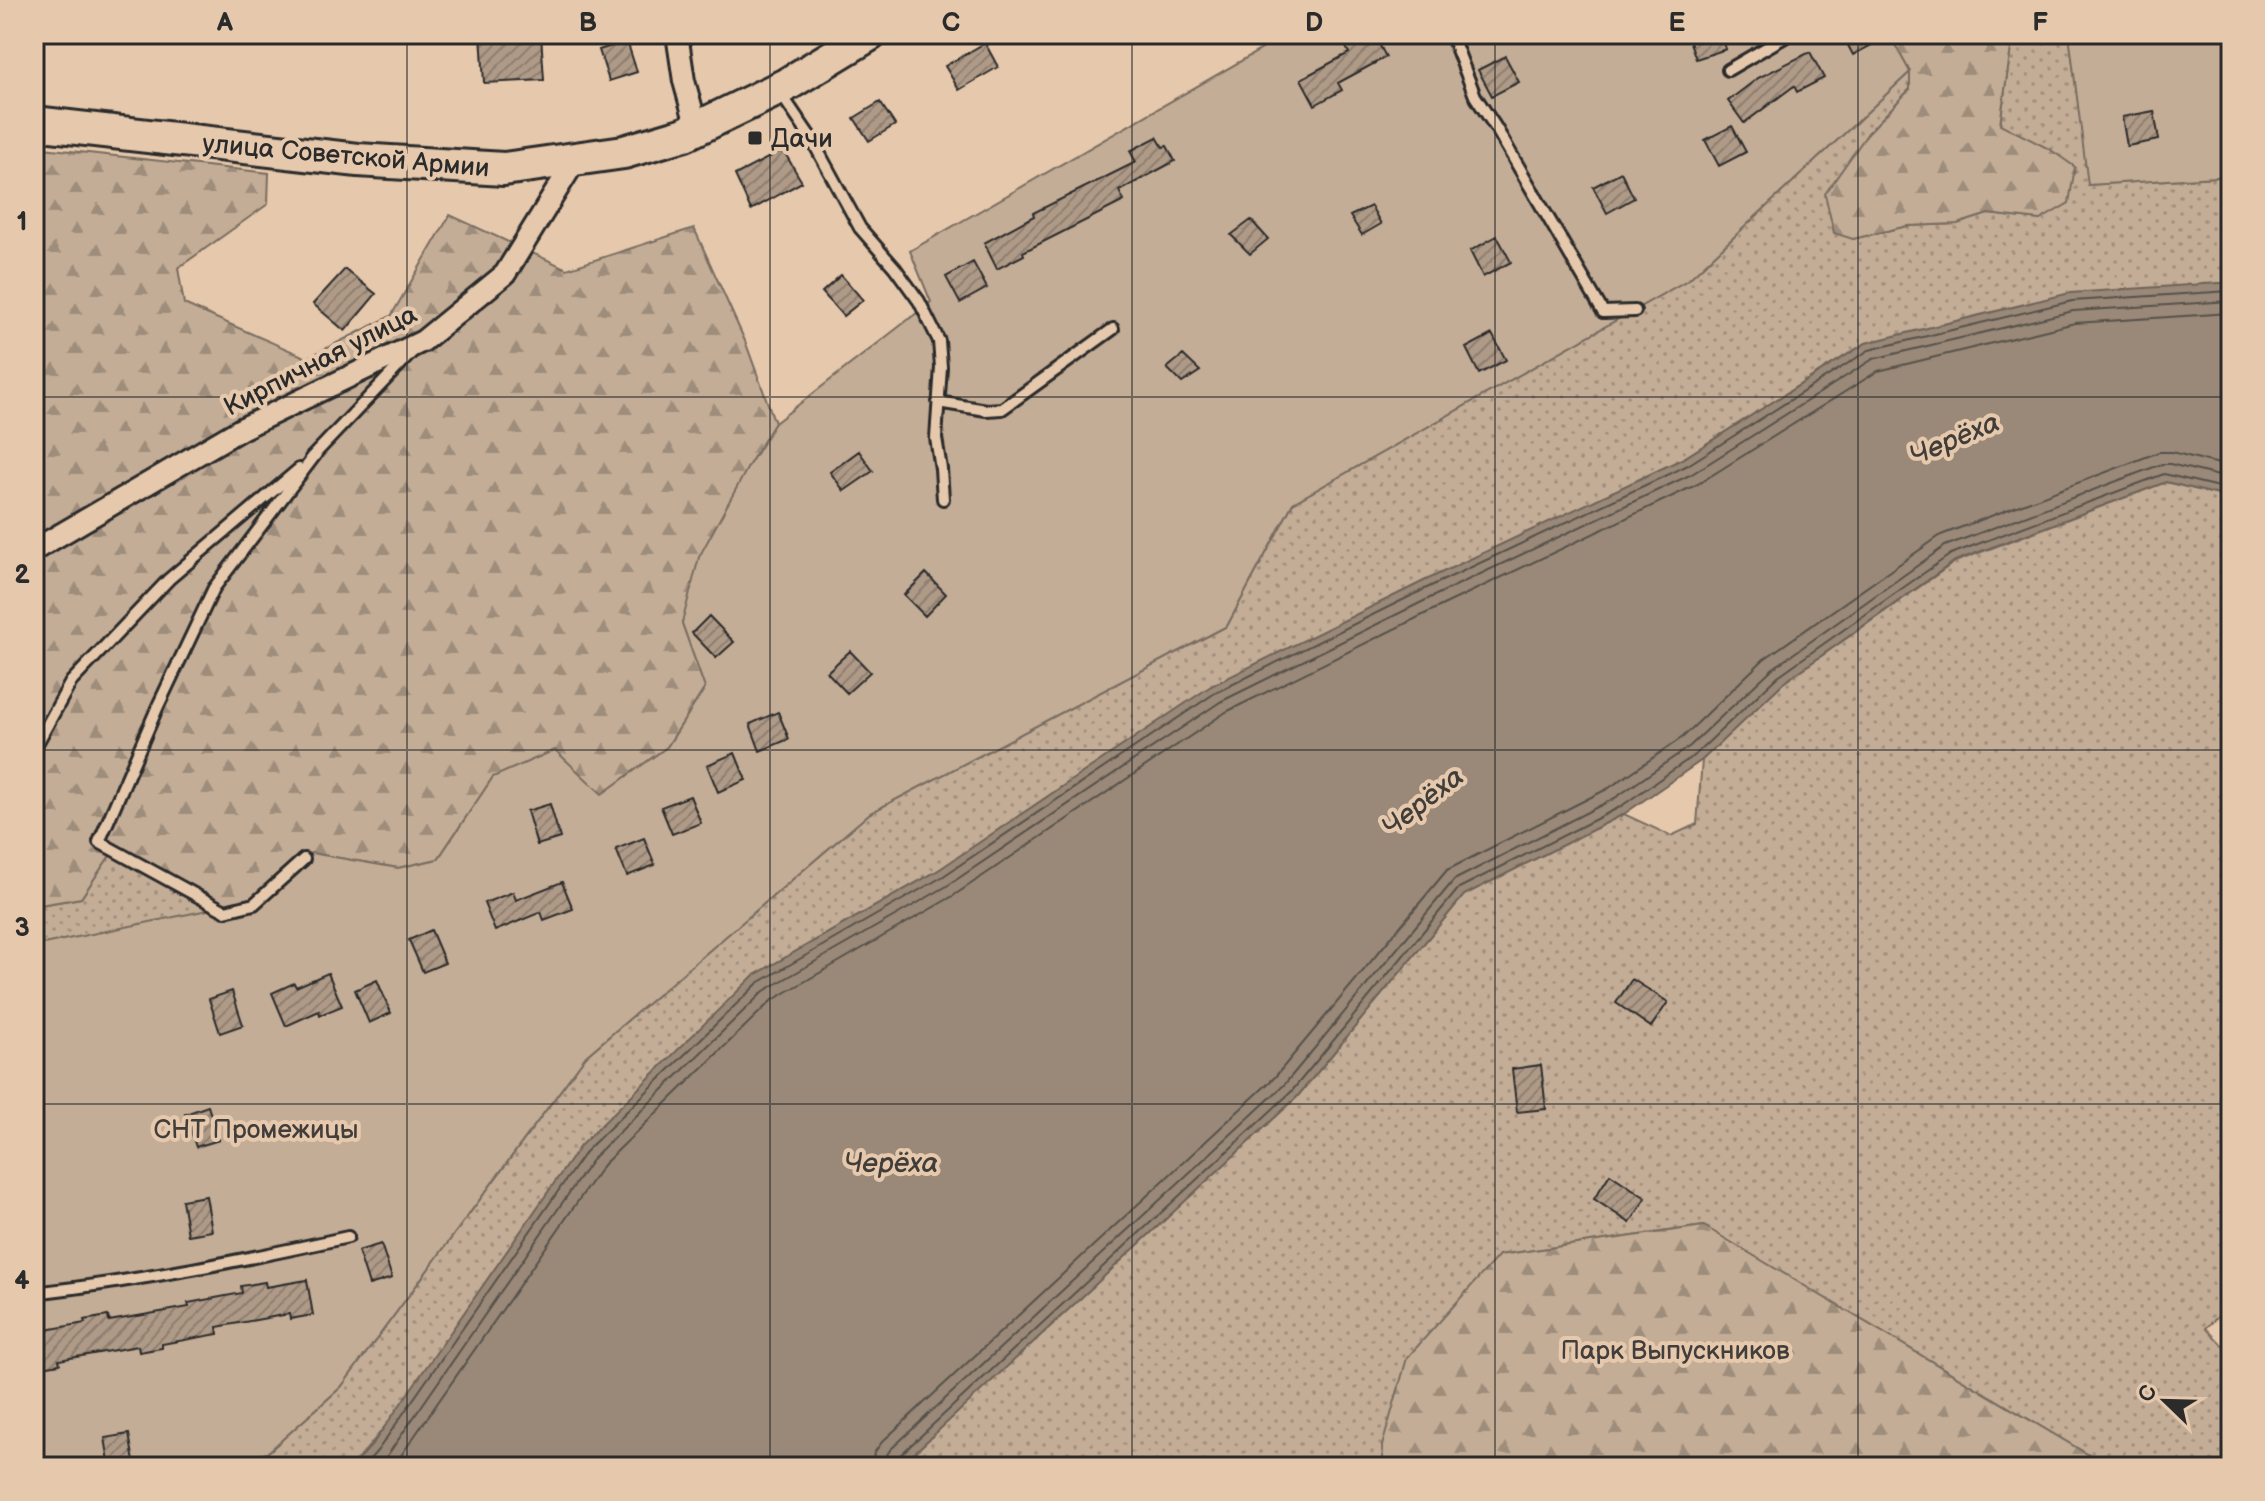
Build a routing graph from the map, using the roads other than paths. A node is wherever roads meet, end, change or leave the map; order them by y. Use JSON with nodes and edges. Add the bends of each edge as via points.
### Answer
{"nodes":[{"id":1,"x":677,"y":34,"type":"edge"},
{"id":2,"x":870,"y":34,"type":"edge"},
{"id":3,"x":1451,"y":34,"type":"edge"},
{"id":4,"x":1790,"y":34,"type":"edge"},
{"id":5,"x":1728,"y":70,"type":"dead end"},
{"id":6,"x":777,"y":90,"type":"junction"},
{"id":7,"x":34,"y":123,"type":"edge"},
{"id":8,"x":697,"y":128,"type":"junction"},
{"id":9,"x":576,"y":159,"type":"junction"},
{"id":10,"x":1635,"y":311,"type":"dead end"},
{"id":11,"x":1113,"y":329,"type":"dead end"},
{"id":12,"x":423,"y":341,"type":"junction"},
{"id":13,"x":938,"y":402,"type":"junction"},
{"id":14,"x":316,"y":454,"type":"junction"},
{"id":15,"x":943,"y":499,"type":"dead end"},
{"id":16,"x":34,"y":550,"type":"edge"},
{"id":17,"x":34,"y":749,"type":"edge"},
{"id":18,"x":304,"y":859,"type":"dead end"},
{"id":19,"x":348,"y":1237,"type":"dead end"},
{"id":20,"x":34,"y":1293,"type":"edge"}],
"edges":[{"from":1,"to":8,"type":"street"},
{"from":2,"to":6,"type":"main road","name":"улица Советской Армии"},
{"from":3,"to":10,"type":"lane","via":[[1475,96],[1603,312]]},
{"from":4,"to":5,"type":"lane"},
{"from":6,"to":8,"type":"main road","name":"улица Советской Армии"},
{"from":6,"to":13,"type":"lane","via":[[811,138],[860,228],[919,301],[939,341]]},
{"from":7,"to":9,"type":"main road","name":"улица Советской Армии","via":[[387,162],[504,169]]},
{"from":8,"to":9,"type":"main road","name":"улица Советской Армии","via":[[624,152]]},
{"from":9,"to":12,"type":"street","name":"Кирпичная улица","via":[[505,274]]},
{"from":11,"to":13,"type":"lane","via":[[1002,409]]},
{"from":12,"to":14,"type":"lane"},
{"from":12,"to":16,"type":"street","name":"Кирпичная улица","via":[[241,429]]},
{"from":13,"to":15,"type":"lane"},
{"from":14,"to":17,"type":"lane","via":[[169,579],[71,682]]},
{"from":14,"to":18,"type":"lane","via":[[214,588],[99,842],[225,911],[254,904]]},
{"from":19,"to":20,"type":"lane","via":[[216,1266]]}]}
